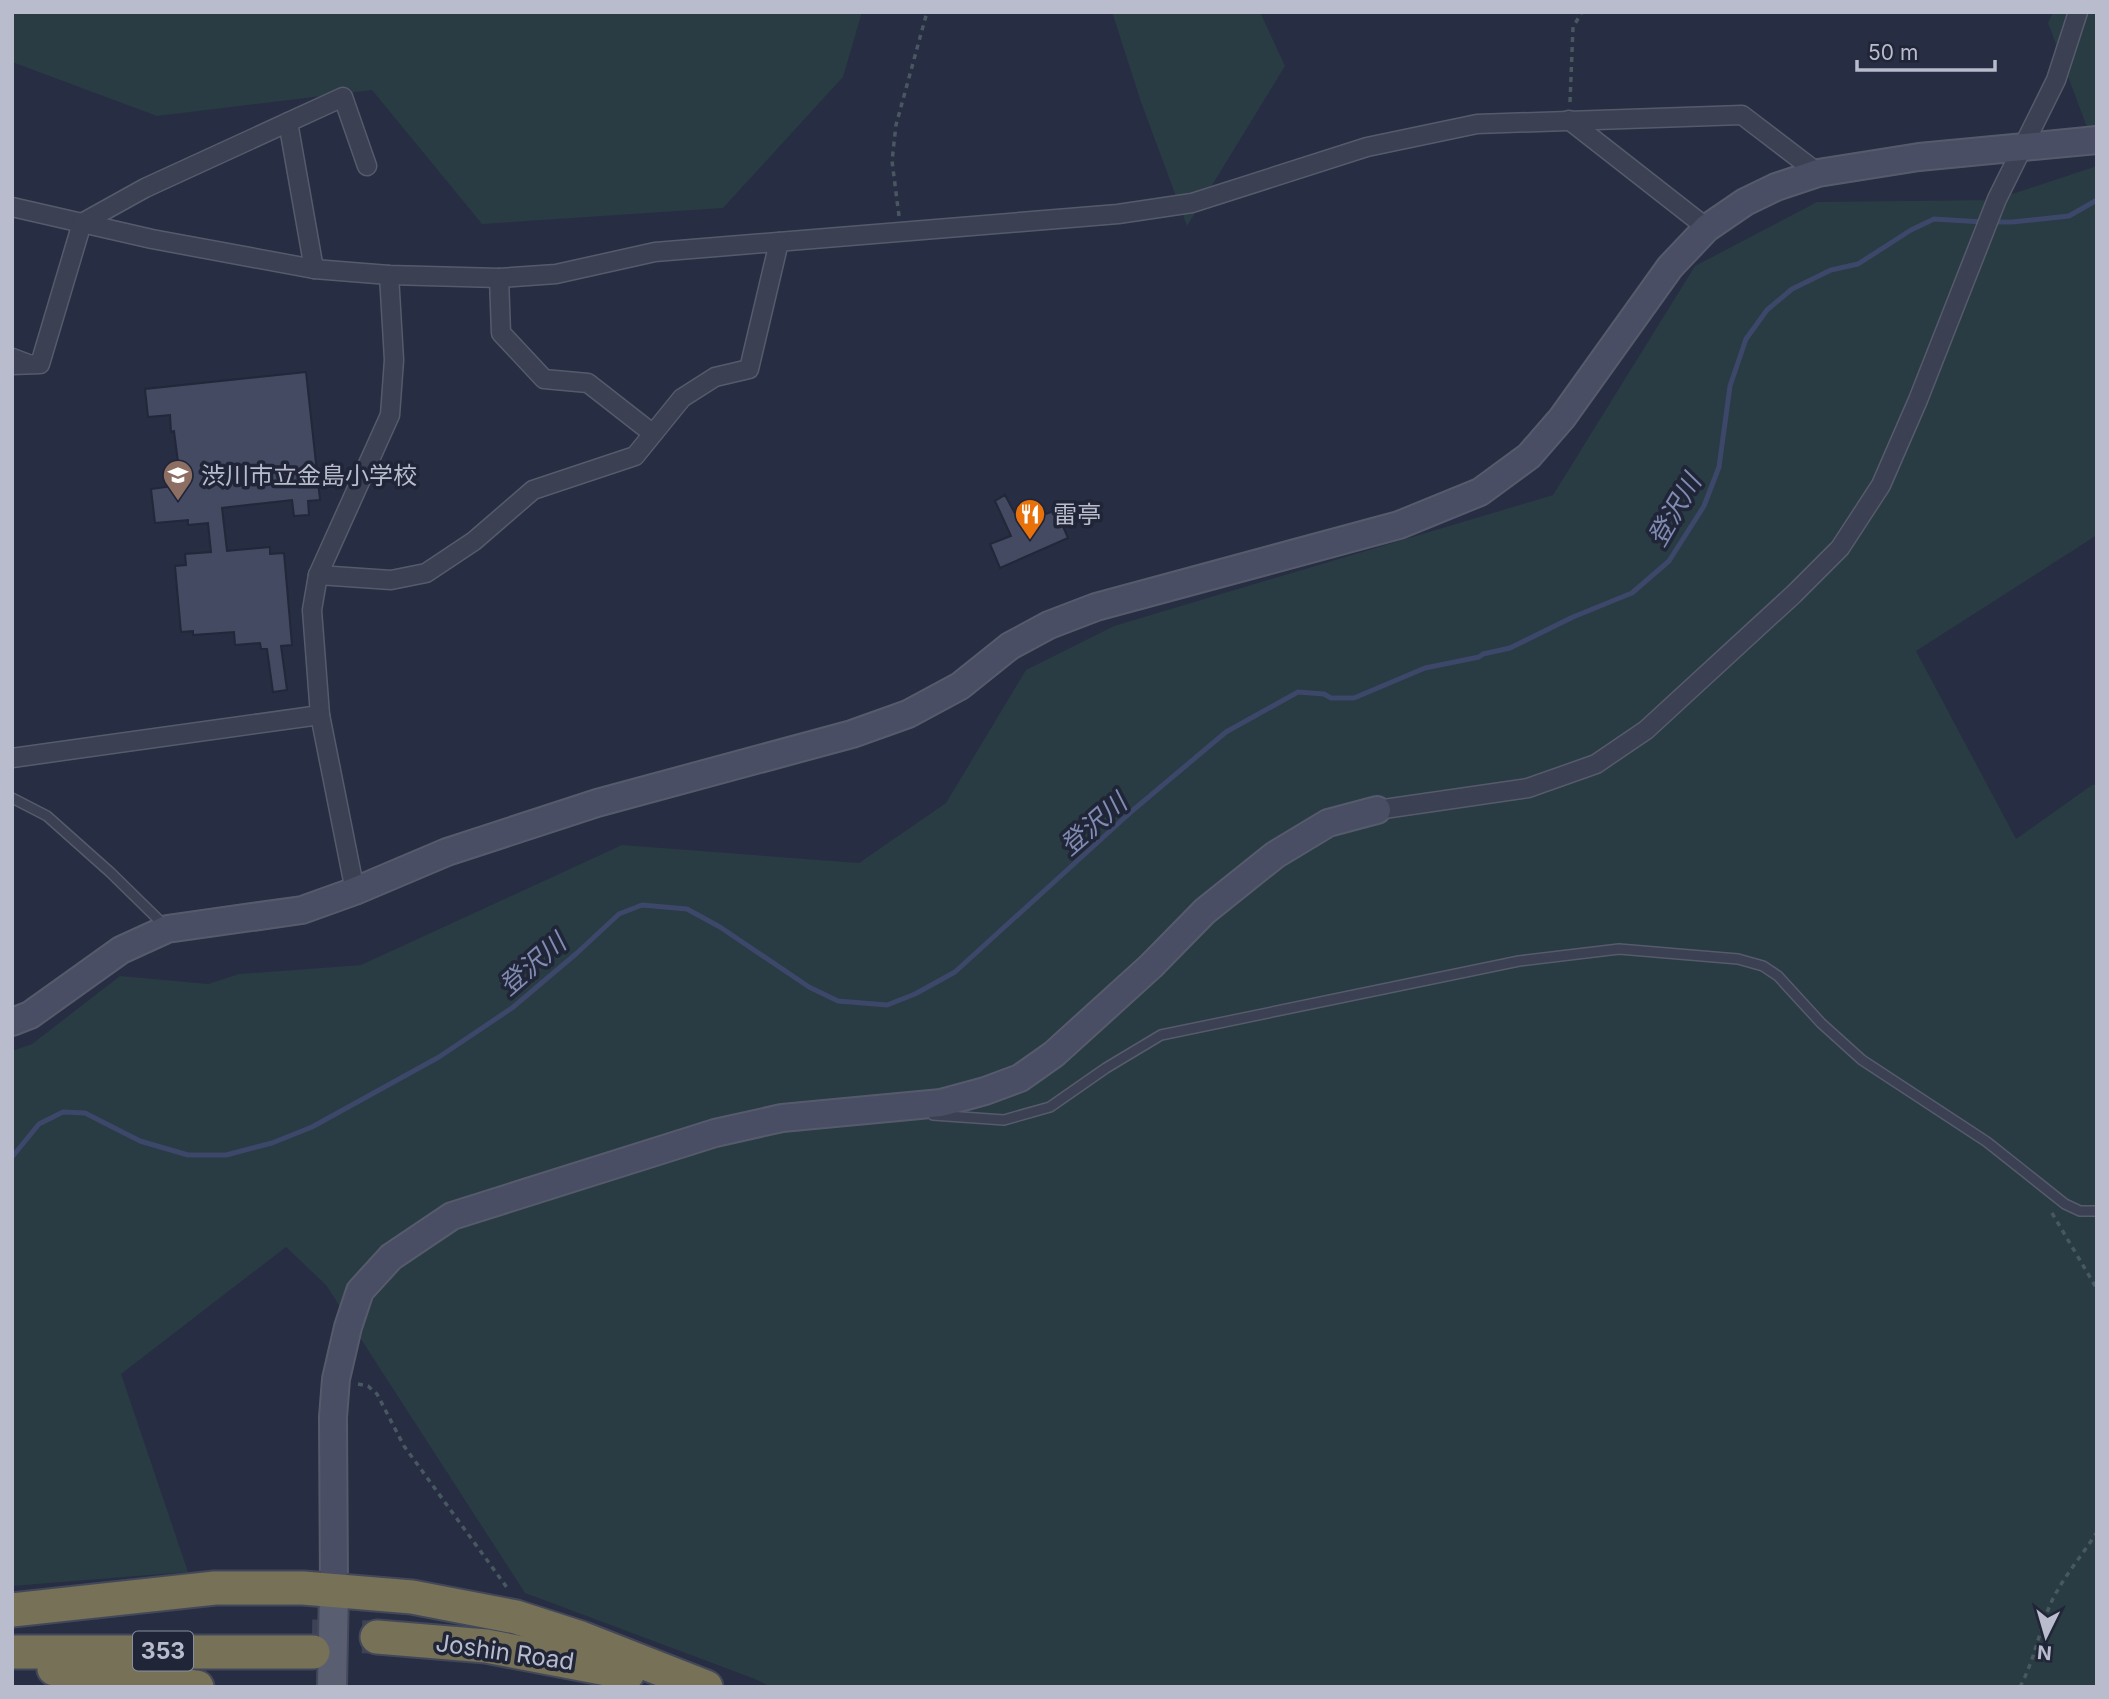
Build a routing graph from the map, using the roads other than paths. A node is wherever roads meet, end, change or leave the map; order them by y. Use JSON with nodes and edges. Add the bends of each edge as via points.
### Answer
{"nodes":[{"id":1,"x":2078,"y":12,"type":"edge"},
{"id":2,"x":1569,"y":120,"type":"junction"},
{"id":3,"x":288,"y":122,"type":"junction"},
{"id":4,"x":2096,"y":140,"type":"edge"},
{"id":5,"x":2021,"y":148,"type":"junction"},
{"id":6,"x":367,"y":166,"type":"dead end"},
{"id":7,"x":1818,"y":173,"type":"junction"},
{"id":8,"x":12,"y":206,"type":"edge"},
{"id":9,"x":82,"y":223,"type":"junction"},
{"id":10,"x":1707,"y":229,"type":"junction"},
{"id":11,"x":779,"y":242,"type":"junction"},
{"id":12,"x":314,"y":269,"type":"junction"},
{"id":13,"x":389,"y":275,"type":"junction"},
{"id":14,"x":499,"y":278,"type":"junction"},
{"id":15,"x":12,"y":353,"type":"edge"},
{"id":16,"x":40,"y":364,"type":"junction"},
{"id":17,"x":12,"y":365,"type":"edge"},
{"id":18,"x":652,"y":433,"type":"junction"},
{"id":19,"x":318,"y":575,"type":"junction"},
{"id":20,"x":320,"y":715,"type":"junction"},
{"id":21,"x":12,"y":758,"type":"edge"},
{"id":22,"x":12,"y":798,"type":"edge"},
{"id":23,"x":1377,"y":810,"type":"joint"},
{"id":24,"x":355,"y":891,"type":"junction"},
{"id":25,"x":167,"y":929,"type":"junction"},
{"id":26,"x":12,"y":1022,"type":"edge"},
{"id":27,"x":883,"y":1109,"type":"junction"},
{"id":28,"x":2097,"y":1211,"type":"edge"},
{"id":29,"x":334,"y":1589,"type":"junction"},
{"id":30,"x":12,"y":1610,"type":"edge"},
{"id":31,"x":12,"y":1636,"type":"edge"},
{"id":32,"x":12,"y":1652,"type":"edge"},
{"id":33,"x":12,"y":1667,"type":"edge"},
{"id":34,"x":197,"y":1687,"type":"edge"},
{"id":35,"x":332,"y":1687,"type":"edge"},
{"id":36,"x":616,"y":1687,"type":"edge"},
{"id":37,"x":671,"y":1687,"type":"edge"},
{"id":38,"x":706,"y":1687,"type":"edge"}],
"edges":[{"from":1,"to":5,"type":"street","via":[[2056,80]]},
{"from":2,"to":7,"type":"street","via":[[1742,116]]},
{"from":2,"to":10,"type":"street"},
{"from":2,"to":11,"type":"street","via":[[1477,124],[1367,147],[1192,202],[1118,214]]},
{"from":3,"to":6,"type":"street","via":[[343,97]]},
{"from":3,"to":9,"type":"street","via":[[145,188]]},
{"from":3,"to":12,"type":"street"},
{"from":4,"to":5,"type":"street"},
{"from":5,"to":7,"type":"street","via":[[1919,157]]},
{"from":5,"to":23,"type":"street","via":[[1881,485],[1840,548],[1646,730],[1596,764],[1528,788]]},
{"from":7,"to":10,"type":"street","via":[[1745,202]]},
{"from":8,"to":9,"type":"street"},
{"from":9,"to":12,"type":"street"},
{"from":9,"to":16,"type":"street"},
{"from":10,"to":24,"type":"street","via":[[1670,267],[1562,418],[1529,456],[1480,492],[1399,525],[1096,607],[1010,646],[960,686],[908,714],[852,734],[597,803],[447,852]]},
{"from":11,"to":14,"type":"street","via":[[655,252],[556,274]]},
{"from":11,"to":18,"type":"street","via":[[748,369],[715,377],[682,398]]},
{"from":12,"to":13,"type":"street"},
{"from":13,"to":14,"type":"street"},
{"from":13,"to":19,"type":"street","via":[[394,360],[390,415]]},
{"from":14,"to":18,"type":"street","via":[[501,333],[544,379],[588,383]]},
{"from":15,"to":16,"type":"lane"},
{"from":16,"to":17,"type":"street"},
{"from":18,"to":19,"type":"street","via":[[635,456],[533,490],[474,541],[426,573],[391,580]]},
{"from":19,"to":20,"type":"street","via":[[312,610]]},
{"from":20,"to":21,"type":"street"},
{"from":20,"to":24,"type":"street"},
{"from":22,"to":25,"type":"lane","via":[[47,816]]},
{"from":23,"to":27,"type":"street","via":[[1328,823],[1275,855],[1205,911],[1054,1055],[1020,1078],[941,1103]]},
{"from":24,"to":25,"type":"street","via":[[302,910]]},
{"from":25,"to":26,"type":"street","via":[[121,950],[30,1015]]},
{"from":27,"to":28,"type":"lane","via":[[1004,1120],[1050,1107],[1161,1035],[1519,961],[1619,948],[1738,959],[1763,966],[1862,1060],[1987,1142],[2065,1204],[2080,1211]]},
{"from":27,"to":29,"type":"street","via":[[782,1118],[715,1133],[452,1216],[391,1257],[360,1291],[336,1379]]},
{"from":29,"to":30,"type":"highway","via":[[215,1588]]},
{"from":29,"to":35,"type":"main road"},
{"from":29,"to":38,"type":"highway","via":[[412,1597],[516,1617]]},
{"from":31,"to":32,"type":"highway","number":"353","via":[[313,1644]]},
{"from":33,"to":34,"type":"highway"},
{"from":36,"to":37,"type":"highway","name":"Joshin Road","via":[[377,1645],[486,1646],[624,1672]]}]}
